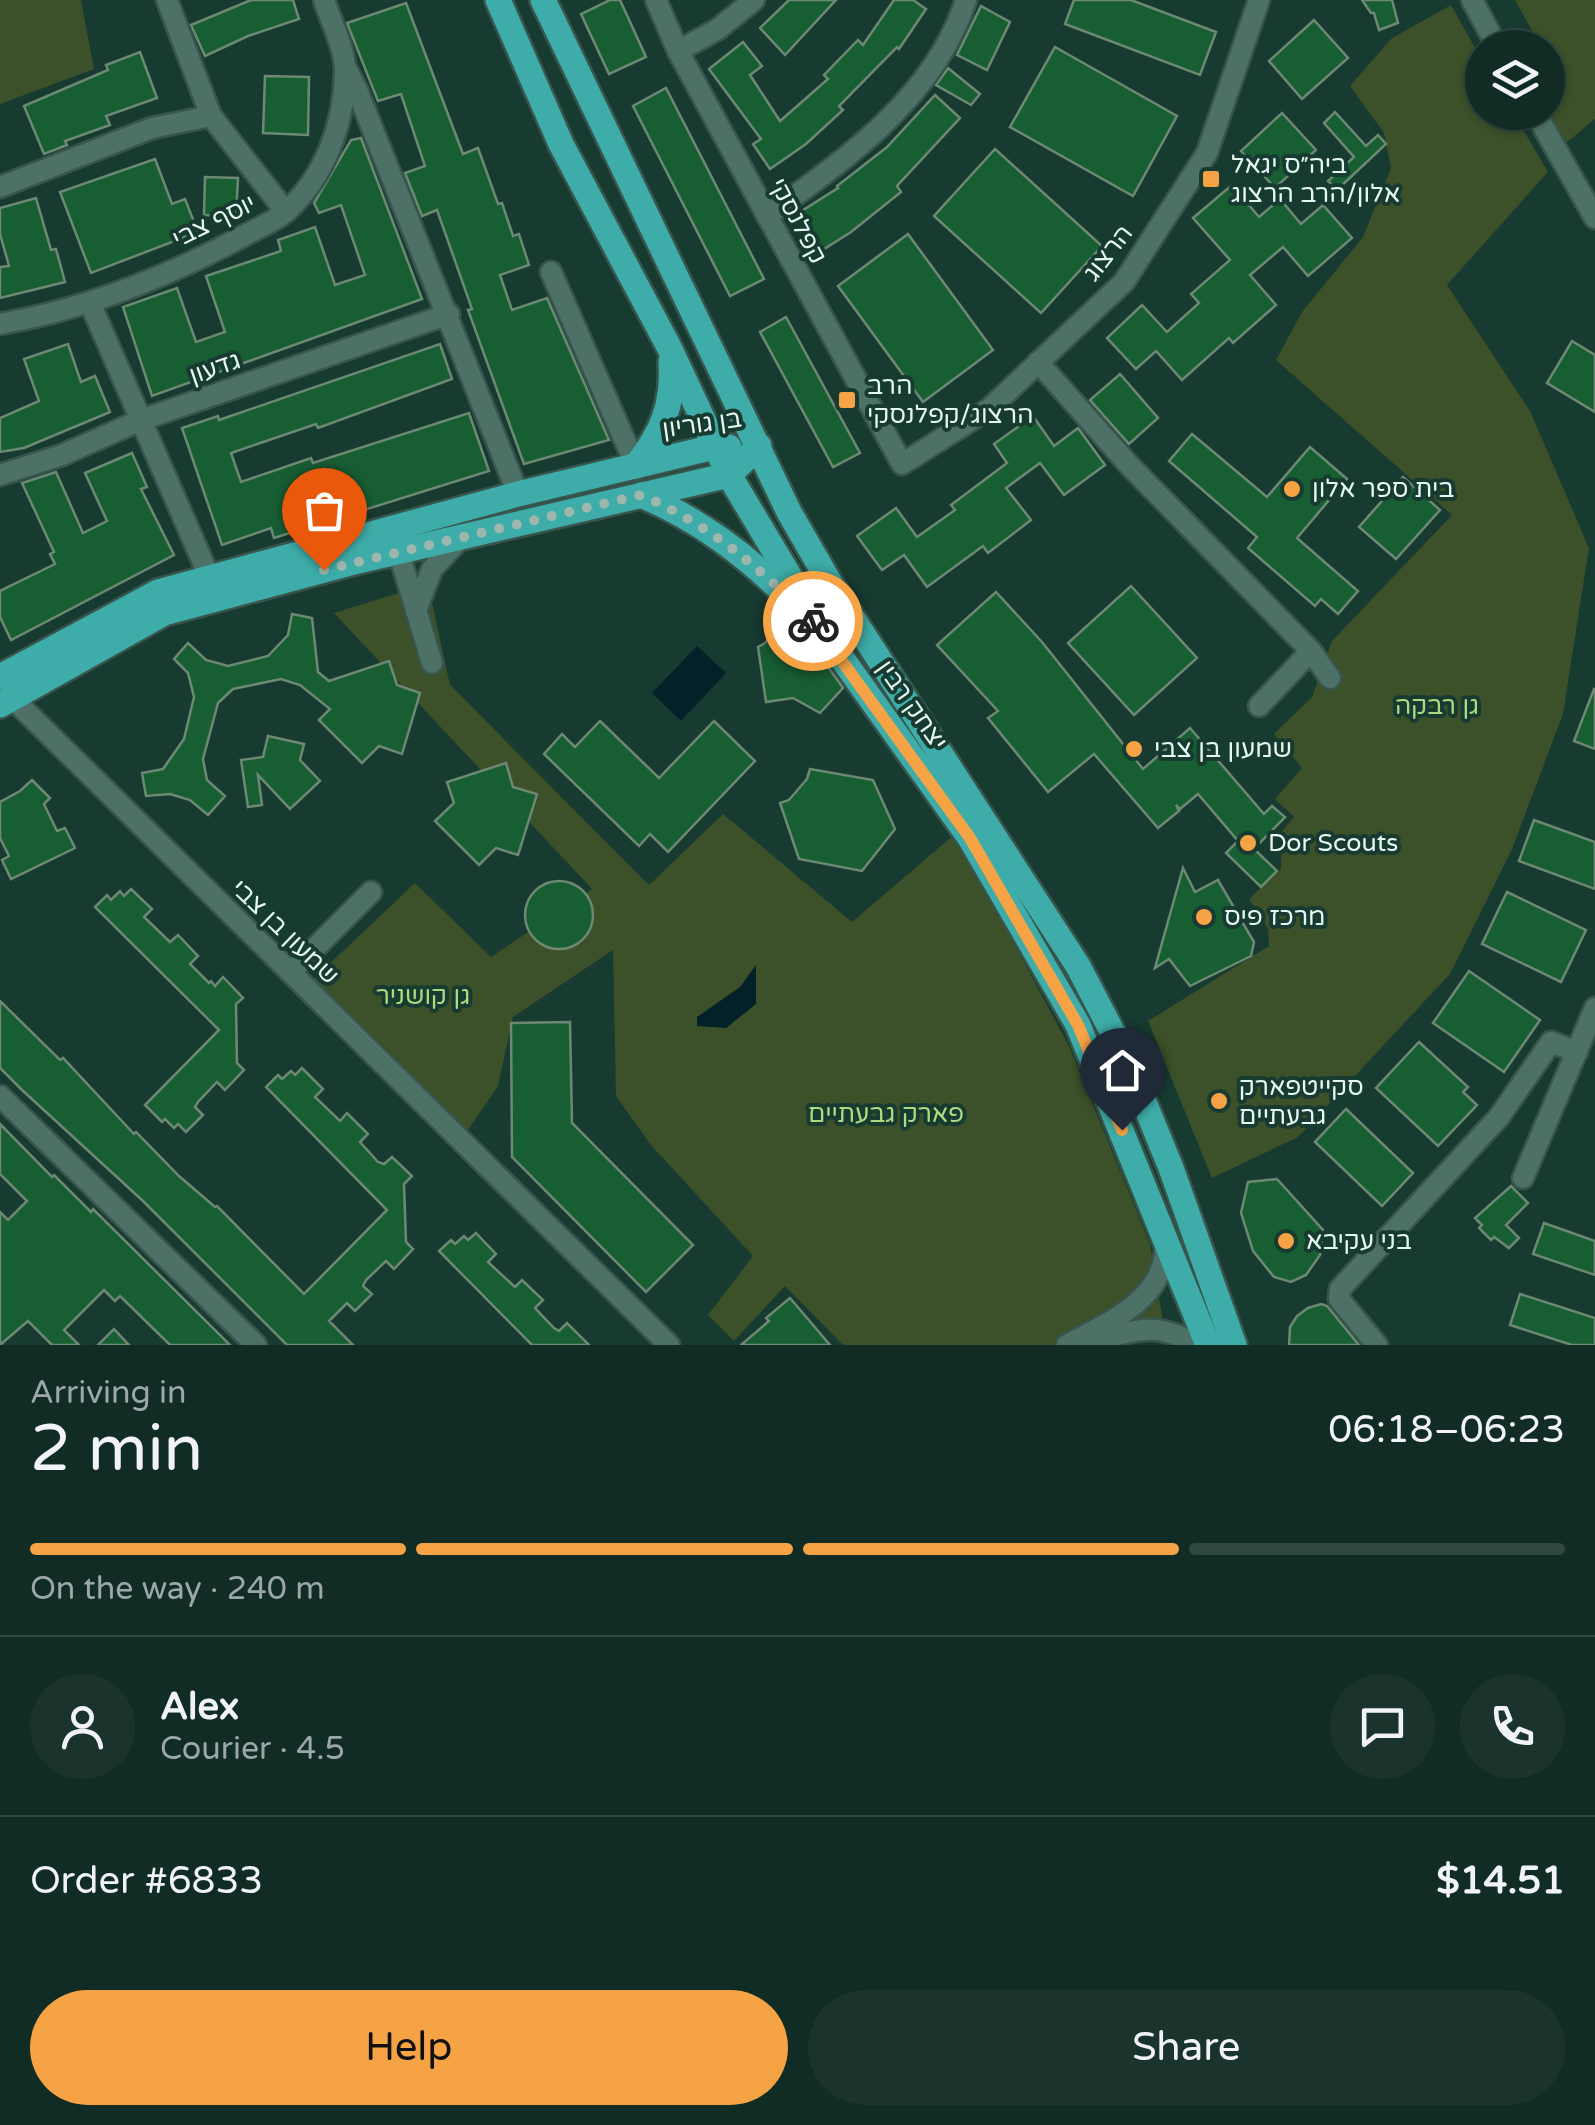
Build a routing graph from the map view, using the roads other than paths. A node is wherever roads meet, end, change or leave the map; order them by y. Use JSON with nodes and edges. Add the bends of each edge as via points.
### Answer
{"nodes":[{"id":1,"x":166,"y":0,"type":"edge"},
{"id":2,"x":324,"y":0,"type":"edge"},
{"id":3,"x":498,"y":0,"type":"edge"},
{"id":4,"x":543,"y":0,"type":"edge"},
{"id":5,"x":656,"y":0,"type":"edge"},
{"id":6,"x":754,"y":0,"type":"edge"},
{"id":7,"x":966,"y":0,"type":"edge"},
{"id":8,"x":1260,"y":0,"type":"edge"},
{"id":9,"x":1472,"y":0,"type":"edge"},
{"id":10,"x":1488,"y":30,"type":"edge"},
{"id":11,"x":678,"y":51,"type":"junction"},
{"id":12,"x":346,"y":68,"type":"junction"},
{"id":13,"x":211,"y":116,"type":"junction"},
{"id":14,"x":1545,"y":130,"type":"edge"},
{"id":15,"x":0,"y":187,"type":"edge"},
{"id":16,"x":286,"y":212,"type":"junction"},
{"id":17,"x":767,"y":216,"type":"junction"},
{"id":18,"x":1595,"y":218,"type":"edge"},
{"id":19,"x":551,"y":272,"type":"dead end"},
{"id":20,"x":90,"y":303,"type":"junction"},
{"id":21,"x":449,"y":314,"type":"junction"},
{"id":22,"x":0,"y":324,"type":"edge"},
{"id":23,"x":669,"y":347,"type":"junction"},
{"id":24,"x":1038,"y":362,"type":"junction"},
{"id":25,"x":142,"y":420,"type":"junction"},
{"id":26,"x":759,"y":446,"type":"junction"},
{"id":27,"x":714,"y":447,"type":"junction"},
{"id":28,"x":902,"y":464,"type":"joint"},
{"id":29,"x":636,"y":466,"type":"junction"},
{"id":30,"x":729,"y":474,"type":"junction"},
{"id":31,"x":0,"y":475,"type":"edge"},
{"id":32,"x":518,"y":494,"type":"junction"},
{"id":33,"x":641,"y":495,"type":"junction"},
{"id":34,"x":460,"y":539,"type":"junction"},
{"id":35,"x":395,"y":541,"type":"junction"},
{"id":36,"x":214,"y":589,"type":"junction"},
{"id":37,"x":416,"y":611,"type":"junction"},
{"id":38,"x":822,"y":629,"type":"junction"},
{"id":39,"x":1311,"y":651,"type":"junction"},
{"id":40,"x":432,"y":663,"type":"dead end"},
{"id":41,"x":1330,"y":678,"type":"dead end"},
{"id":42,"x":3,"y":689,"type":"edge"},
{"id":43,"x":1259,"y":706,"type":"dead end"},
{"id":44,"x":371,"y":892,"type":"dead end"},
{"id":45,"x":291,"y":972,"type":"junction"},
{"id":46,"x":1595,"y":1008,"type":"edge"},
{"id":47,"x":1577,"y":1052,"type":"junction"},
{"id":48,"x":0,"y":1096,"type":"edge"},
{"id":49,"x":1522,"y":1178,"type":"dead end"},
{"id":50,"x":1166,"y":1236,"type":"junction"},
{"id":51,"x":256,"y":1345,"type":"edge"},
{"id":52,"x":669,"y":1345,"type":"edge"},
{"id":53,"x":1199,"y":1345,"type":"edge"},
{"id":54,"x":1208,"y":1345,"type":"edge"},
{"id":55,"x":1234,"y":1345,"type":"edge"},
{"id":56,"x":1377,"y":1345,"type":"edge"}],
"edges":[{"from":1,"to":13,"type":"street"},
{"from":2,"to":12,"type":"street","name":"יוסף צבי"},
{"from":3,"to":23,"type":"main road","name":"יצחק רבין","via":[[561,144]]},
{"from":4,"to":26,"type":"main road","name":"יצחק רבין"},
{"from":5,"to":11,"type":"street","name":"קפלנסקי"},
{"from":6,"to":11,"type":"street"},
{"from":7,"to":17,"type":"street","via":[[932,68],[900,109]]},
{"from":8,"to":24,"type":"street","name":"הרצוג","via":[[1207,152],[1124,282]]},
{"from":9,"to":10,"type":"street"},
{"from":11,"to":17,"type":"street","name":"קפלנסקי"},
{"from":12,"to":16,"type":"street","name":"יוסף צבי","via":[[339,126],[317,173]]},
{"from":12,"to":21,"type":"street"},
{"from":13,"to":15,"type":"street","via":[[152,128]]},
{"from":13,"to":16,"type":"street"},
{"from":14,"to":18,"type":"street"},
{"from":16,"to":20,"type":"street","name":"יוסף צבי"},
{"from":17,"to":28,"type":"street","name":"קפלנסקי"},
{"from":19,"to":29,"type":"street"},
{"from":20,"to":22,"type":"street","name":"יוסף צבי"},
{"from":20,"to":25,"type":"street"},
{"from":21,"to":25,"type":"street","name":"גדעון"},
{"from":21,"to":32,"type":"street"},
{"from":23,"to":27,"type":"main road","name":"יצחק רבין"},
{"from":23,"to":29,"type":"main road","via":[[669,411]]},
{"from":24,"to":28,"type":"street","name":"הרצוג","via":[[989,410]]},
{"from":24,"to":39,"type":"street"},
{"from":25,"to":31,"type":"street","name":"גדעון"},
{"from":25,"to":36,"type":"street"},
{"from":26,"to":27,"type":"main road","name":"בן גוריון"},
{"from":26,"to":30,"type":"main road","name":"בן גוריון"},
{"from":26,"to":55,"type":"main road","name":"יצחק רבין","via":[[831,586],[1078,966],[1126,1058]]},
{"from":27,"to":29,"type":"main road","name":"בן גוריון"},
{"from":27,"to":30,"type":"main road","name":"יצחק רבין"},
{"from":29,"to":32,"type":"main road","name":"בן גוריון"},
{"from":30,"to":33,"type":"main road","name":"בן גוריון"},
{"from":30,"to":38,"type":"main road","name":"יצחק רבין"},
{"from":32,"to":35,"type":"main road","name":"בן גוריון"},
{"from":33,"to":34,"type":"main road","name":"בן גוריון"},
{"from":33,"to":38,"type":"main road","via":[[733,546]]},
{"from":34,"to":35,"type":"main road","name":"בן גוריון"},
{"from":34,"to":37,"type":"street","via":[[432,569]]},
{"from":35,"to":36,"type":"main road","name":"בן גוריון"},
{"from":35,"to":37,"type":"street"},
{"from":36,"to":42,"type":"main road","name":"בן גוריון","via":[[158,592]]},
{"from":37,"to":40,"type":"street"},
{"from":38,"to":50,"type":"main road","name":"יצחק רבין","via":[[970,838],[1078,1025]]},
{"from":39,"to":41,"type":"street"},
{"from":39,"to":43,"type":"street"},
{"from":42,"to":45,"type":"street","name":"שמעון בן צבי"},
{"from":44,"to":45,"type":"street"},
{"from":45,"to":52,"type":"street","name":"שמעון בן צבי"},
{"from":46,"to":47,"type":"street"},
{"from":47,"to":49,"type":"street"},
{"from":47,"to":56,"type":"street","via":[[1551,1042],[1499,1117],[1340,1289],[1339,1299]]},
{"from":48,"to":51,"type":"street"},
{"from":50,"to":53,"type":"street","via":[[1166,1259],[1151,1290],[1067,1345],[1156,1328]]},
{"from":50,"to":54,"type":"main road","name":"יצחק רבין"}]}
